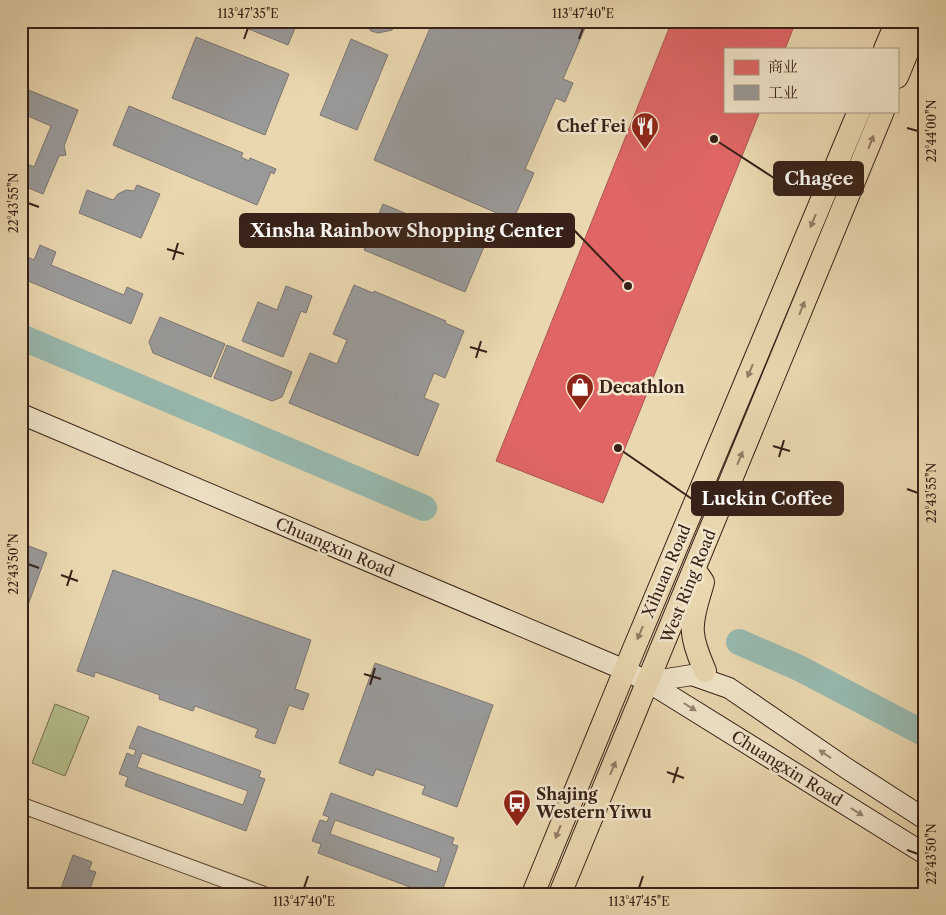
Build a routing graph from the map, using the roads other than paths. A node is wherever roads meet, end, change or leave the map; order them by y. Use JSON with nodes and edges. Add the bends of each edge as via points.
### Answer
{"nodes":[{"id":1,"x":896,"y":21,"type":"edge"},
{"id":2,"x":920,"y":21,"type":"edge"},
{"id":3,"x":885,"y":48,"type":"edge"},
{"id":4,"x":898,"y":75,"type":"edge"},
{"id":5,"x":859,"y":112,"type":"edge"},
{"id":6,"x":883,"y":112,"type":"edge"},
{"id":7,"x":21,"y":414,"type":"edge"},
{"id":8,"x":695,"y":569,"type":"junction"},
{"id":9,"x":625,"y":670,"type":"junction"},
{"id":10,"x":705,"y":671,"type":"dead end"},
{"id":11,"x":648,"y":682,"type":"junction"},
{"id":12,"x":21,"y":805,"type":"edge"},
{"id":13,"x":925,"y":819,"type":"edge"},
{"id":14,"x":925,"y":854,"type":"edge"},
{"id":15,"x":263,"y":894,"type":"edge"},
{"id":16,"x":533,"y":894,"type":"edge"},
{"id":17,"x":560,"y":894,"type":"edge"}],
"edges":[{"from":1,"to":3,"type":"main road"},
{"from":2,"to":4,"type":"main road"},
{"from":5,"to":9,"type":"main road","name":"Xihuan Road","one_way":true},
{"from":8,"to":6,"type":"main road","name":"West Ring Road","one_way":true},
{"from":7,"to":9,"type":"street","name":"Chuangxin Road"},
{"from":8,"to":10,"type":"main road","via":[[702,582],[693,632]]},
{"from":8,"to":11,"type":"main road","name":"West Ring Road"},
{"from":9,"to":11,"type":"street","name":"Chuangxin Road"},
{"from":9,"to":16,"type":"main road","name":"Xihuan Road","one_way":true},
{"from":13,"to":11,"type":"street","name":"Chuangxin Road","one_way":true,"via":[[728,688],[692,675]]},
{"from":11,"to":14,"type":"street","name":"Chuangxin Road","one_way":true},
{"from":17,"to":11,"type":"main road","name":"West Ring Road","one_way":true},
{"from":12,"to":15,"type":"street"}]}
